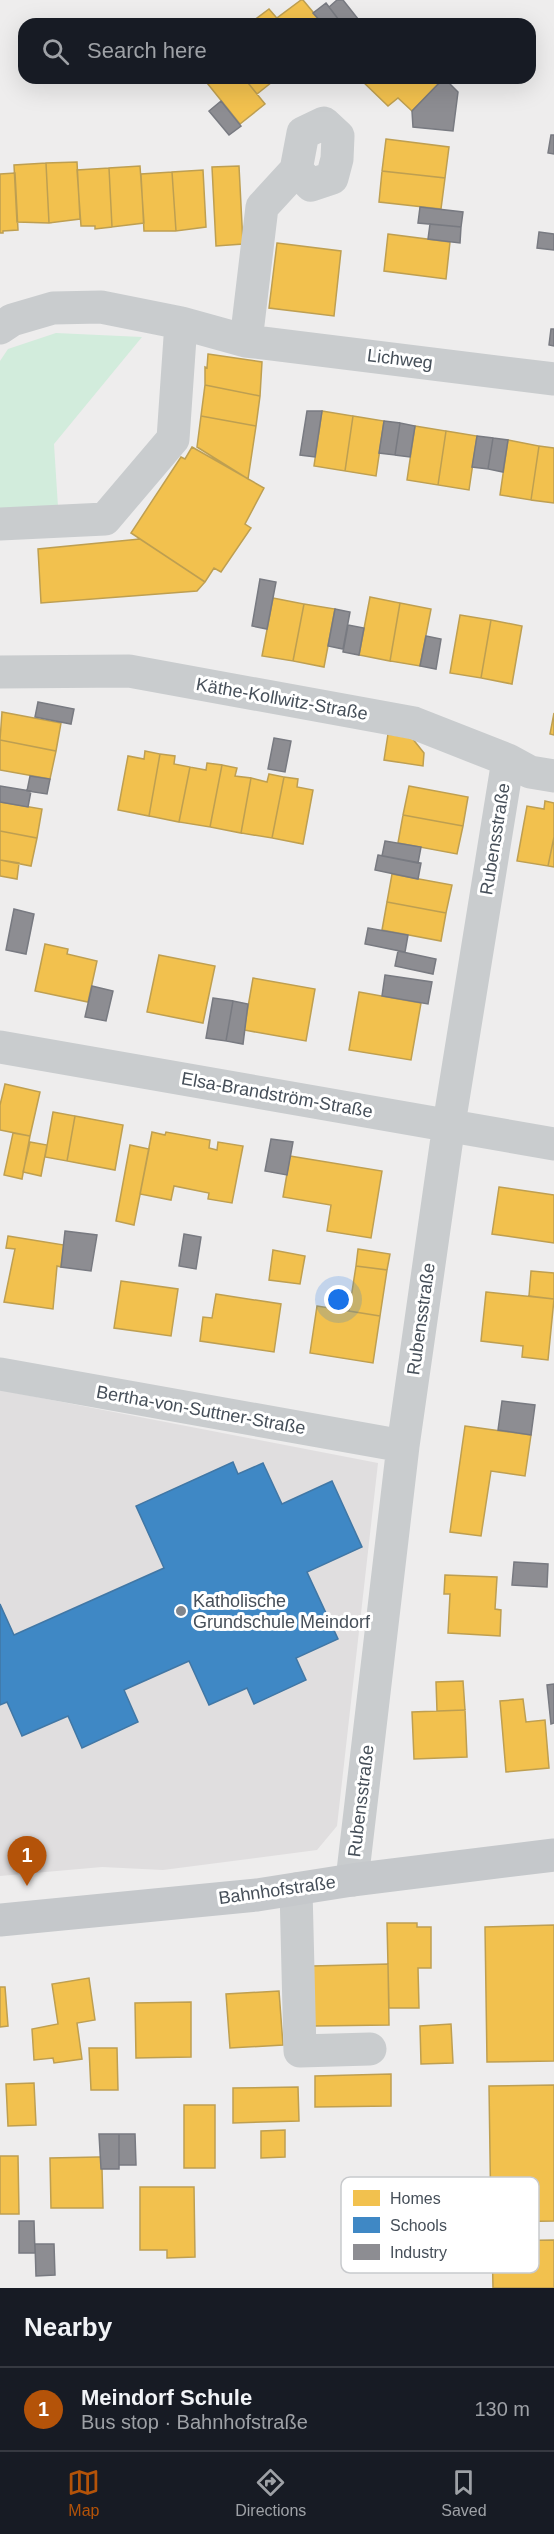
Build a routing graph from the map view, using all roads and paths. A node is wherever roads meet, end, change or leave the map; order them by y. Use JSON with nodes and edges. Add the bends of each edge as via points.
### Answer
{"nodes":[{"id":1,"x":296,"y":170,"type":"dead end"},
{"id":2,"x":181,"y":323,"type":"junction"},
{"id":3,"x":0,"y":327,"type":"edge"},
{"id":4,"x":246,"y":341,"type":"junction"},
{"id":5,"x":554,"y":379,"type":"edge"},
{"id":6,"x":0,"y":524,"type":"edge"},
{"id":7,"x":0,"y":672,"type":"edge"},
{"id":8,"x":508,"y":760,"type":"junction"},
{"id":9,"x":554,"y":776,"type":"edge"},
{"id":10,"x":0,"y":1047,"type":"edge"},
{"id":11,"x":449,"y":1124,"type":"junction"},
{"id":12,"x":554,"y":1144,"type":"edge"},
{"id":13,"x":0,"y":1374,"type":"edge"},
{"id":14,"x":403,"y":1446,"type":"junction"},
{"id":15,"x":554,"y":1855,"type":"edge"},
{"id":16,"x":352,"y":1880,"type":"junction"},
{"id":17,"x":296,"y":1889,"type":"junction"},
{"id":18,"x":0,"y":1920,"type":"edge"},
{"id":19,"x":370,"y":2049,"type":"dead end"}],
"edges":[{"from":1,"to":4,"type":"street","via":[[262,207]]},
{"from":2,"to":3,"type":"street","name":"Lichweg","via":[[100,307],[53,308]]},
{"from":2,"to":4,"type":"street","name":"Lichweg"},
{"from":2,"to":6,"type":"street","via":[[173,439],[105,519]]},
{"from":4,"to":5,"type":"street","name":"Lichweg"},
{"from":7,"to":8,"type":"street","name":"Käthe-Kollwitz-Straße","via":[[129,671],[414,723]]},
{"from":8,"to":9,"type":"street","name":"Käthe-Kollwitz-Straße","via":[[530,772]]},
{"from":8,"to":11,"type":"street","name":"Rubensstraße"},
{"from":10,"to":11,"type":"street","name":"Elsa-Brandström-Straße"},
{"from":11,"to":12,"type":"street","name":"Elsa-Brandström-Straße"},
{"from":11,"to":14,"type":"street","name":"Rubensstraße"},
{"from":13,"to":14,"type":"street","name":"Bertha-von-Suttner-Straße"},
{"from":14,"to":16,"type":"street","name":"Rubensstraße"},
{"from":15,"to":16,"type":"main road","name":"Bahnhofstraße"},
{"from":16,"to":17,"type":"main road","name":"Bahnhofstraße"},
{"from":17,"to":18,"type":"main road","name":"Bahnhofstraße"},
{"from":17,"to":19,"type":"street","via":[[300,2051]]}]}
